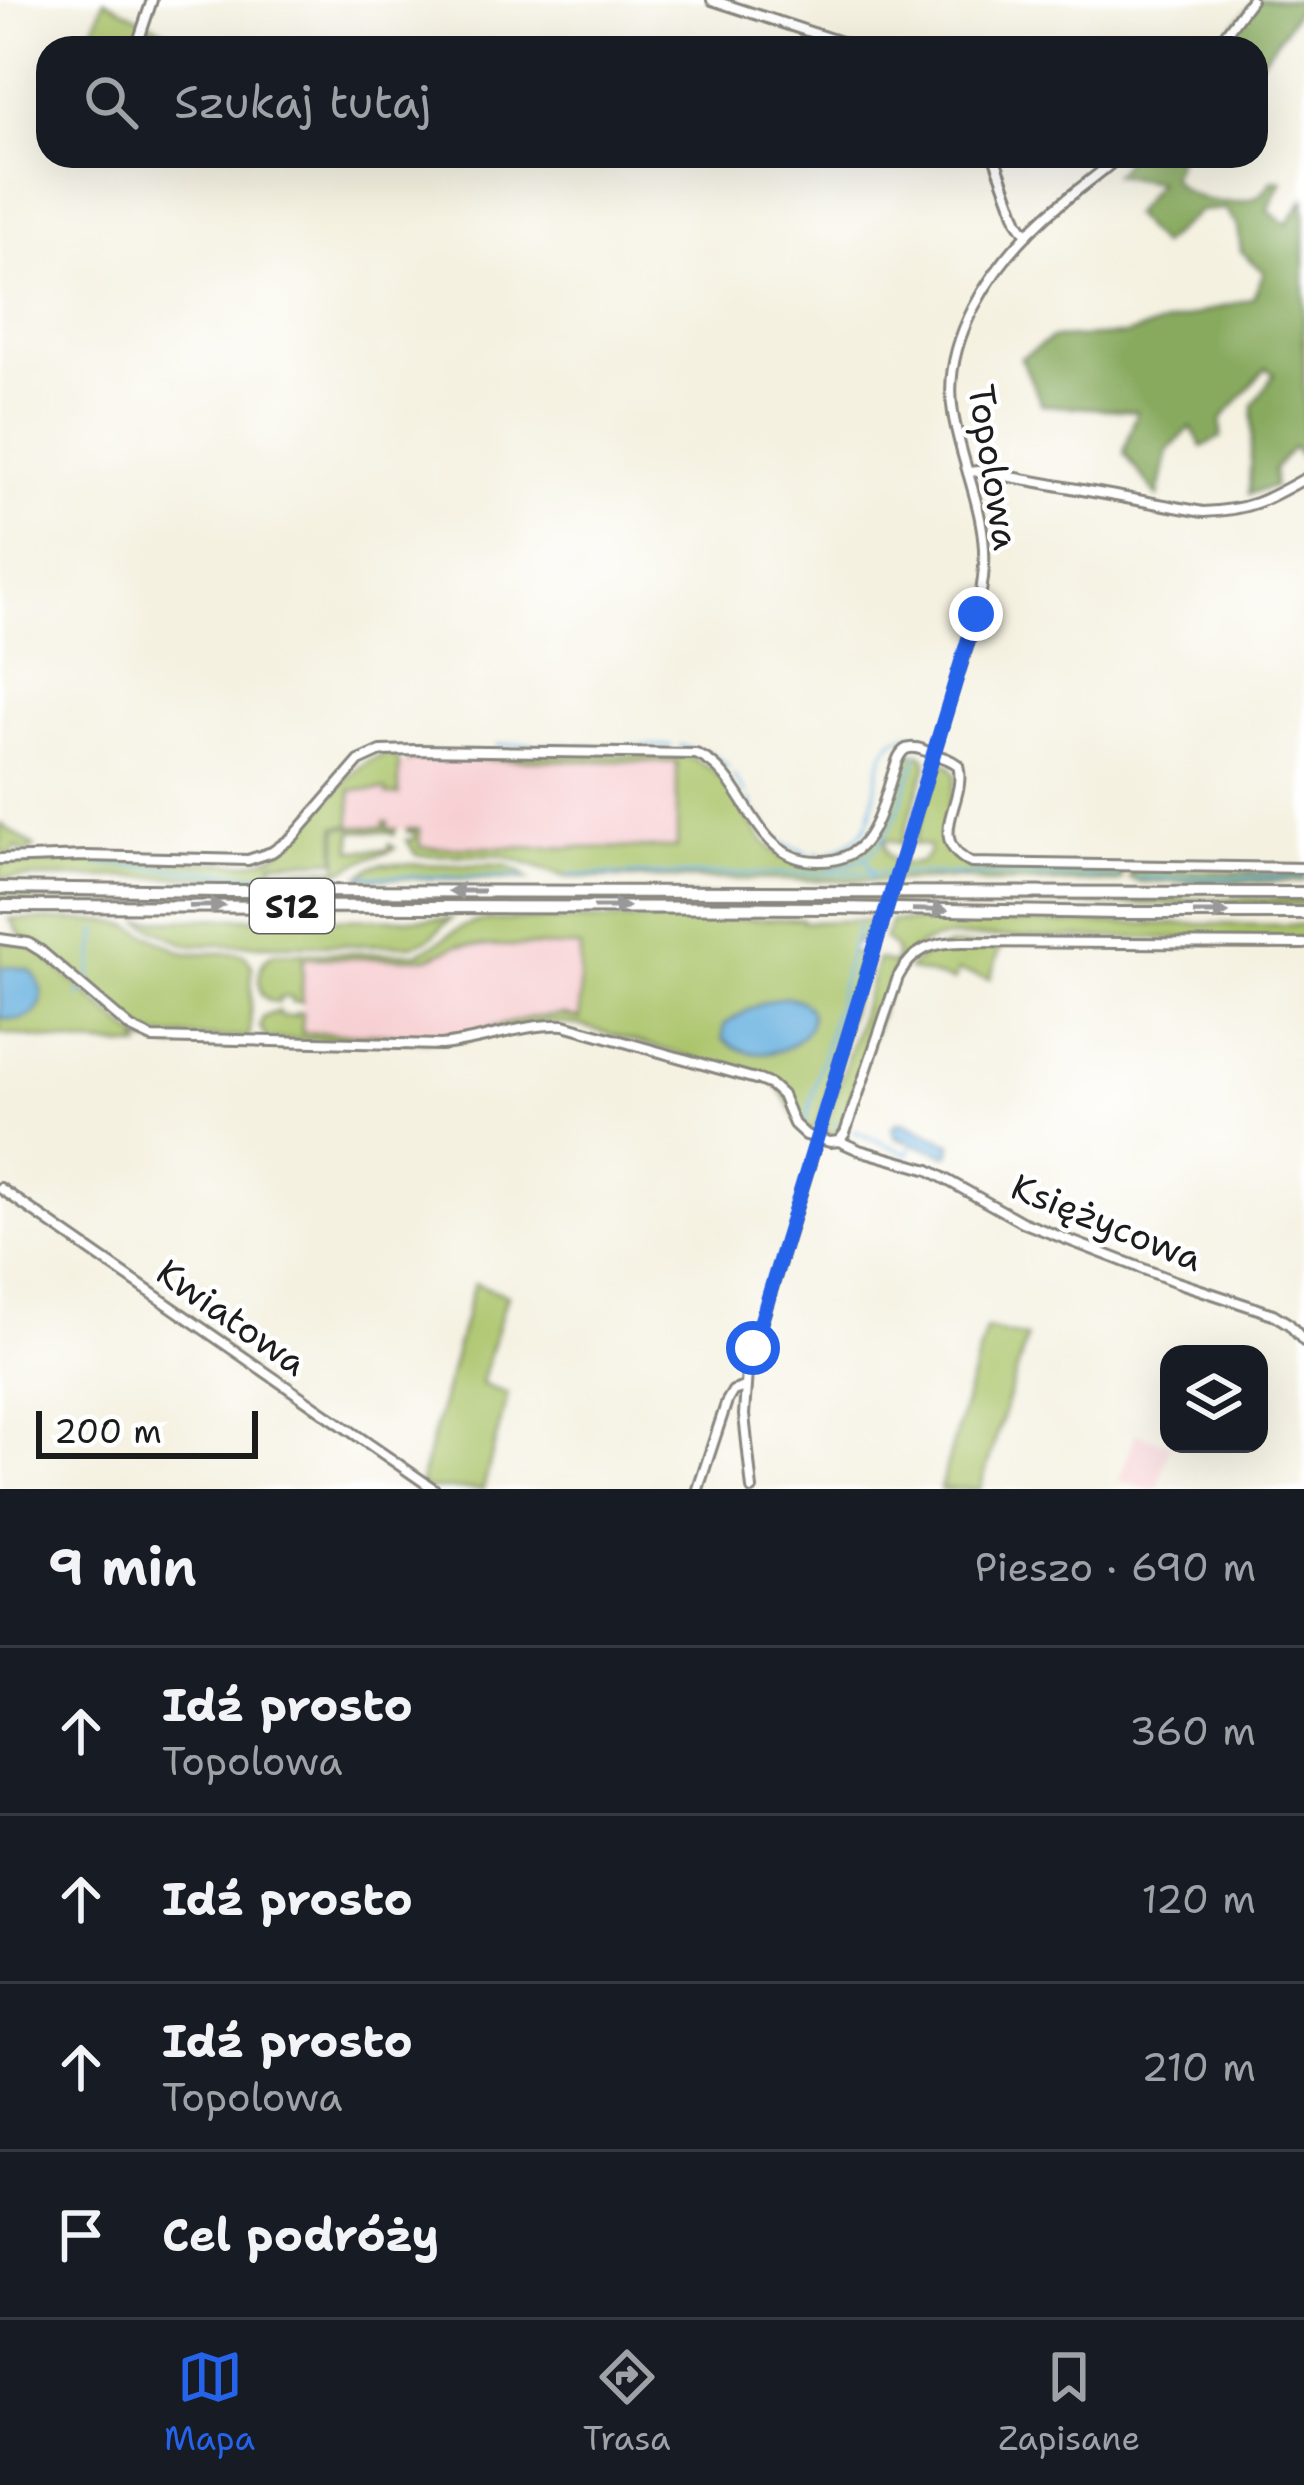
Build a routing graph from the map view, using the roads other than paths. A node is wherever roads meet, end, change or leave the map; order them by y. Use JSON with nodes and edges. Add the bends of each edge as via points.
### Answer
{"nodes":[{"id":1,"x":152,"y":0,"type":"edge"},
{"id":2,"x":712,"y":0,"type":"edge"},
{"id":3,"x":1251,"y":0,"type":"edge"},
{"id":4,"x":140,"y":36,"type":"edge"},
{"id":5,"x":822,"y":36,"type":"edge"},
{"id":6,"x":1224,"y":36,"type":"edge"},
{"id":7,"x":998,"y":168,"type":"edge"},
{"id":8,"x":1105,"y":168,"type":"edge"},
{"id":9,"x":1027,"y":235,"type":"junction"},
{"id":10,"x":968,"y":472,"type":"junction"},
{"id":11,"x":1304,"y":479,"type":"edge"},
{"id":12,"x":934,"y":754,"type":"junction"},
{"id":13,"x":0,"y":859,"type":"edge"},
{"id":14,"x":1304,"y":868,"type":"edge"},
{"id":15,"x":0,"y":888,"type":"edge"},
{"id":16,"x":1304,"y":892,"type":"edge"},
{"id":17,"x":0,"y":906,"type":"edge"},
{"id":18,"x":1304,"y":913,"type":"edge"},
{"id":19,"x":0,"y":939,"type":"edge"},
{"id":20,"x":1304,"y":944,"type":"edge"},
{"id":21,"x":817,"y":1138,"type":"junction"},
{"id":22,"x":839,"y":1141,"type":"junction"},
{"id":23,"x":0,"y":1188,"type":"edge"},
{"id":24,"x":1304,"y":1341,"type":"edge"},
{"id":25,"x":745,"y":1387,"type":"junction"},
{"id":26,"x":434,"y":1489,"type":"edge"},
{"id":27,"x":698,"y":1489,"type":"edge"},
{"id":28,"x":752,"y":1489,"type":"edge"}],
"edges":[{"from":1,"to":4,"type":"street"},
{"from":2,"to":5,"type":"street"},
{"from":3,"to":6,"type":"street"},
{"from":7,"to":9,"type":"street"},
{"from":8,"to":9,"type":"street","name":"Topolowa"},
{"from":9,"to":10,"type":"street","name":"Topolowa","via":[[979,300],[954,361],[952,412]]},
{"from":10,"to":11,"type":"street","via":[[1203,512],[1265,502]]},
{"from":10,"to":12,"type":"street","name":"Topolowa","via":[[984,573]]},
{"from":12,"to":13,"type":"street","via":[[902,752],[873,833],[854,852],[829,860],[776,847],[724,772],[699,755],[435,750],[365,757],[288,842],[260,858]]},
{"from":12,"to":14,"type":"street","via":[[959,768],[948,836],[971,863]]},
{"from":12,"to":21,"type":"street","name":"Topolowa","bridge":true},
{"from":16,"to":15,"type":"highway","number":"S12","one_way":true},
{"from":17,"to":18,"type":"highway","number":"S12","one_way":true},
{"from":19,"to":21,"type":"street","via":[[41,951],[152,1038],[441,1045],[565,1024],[766,1083],[782,1095],[798,1130]]},
{"from":20,"to":22,"type":"street","via":[[931,945],[898,976]]},
{"from":21,"to":22,"type":"street","name":"Księżycowa"},
{"from":21,"to":25,"type":"street"},
{"from":22,"to":24,"type":"street","name":"Księżycowa","via":[[929,1170],[1045,1232],[1273,1315]]},
{"from":23,"to":26,"type":"street","name":"Kwiatowa"},
{"from":25,"to":27,"type":"street","via":[[727,1401]]},
{"from":25,"to":28,"type":"street"}]}
